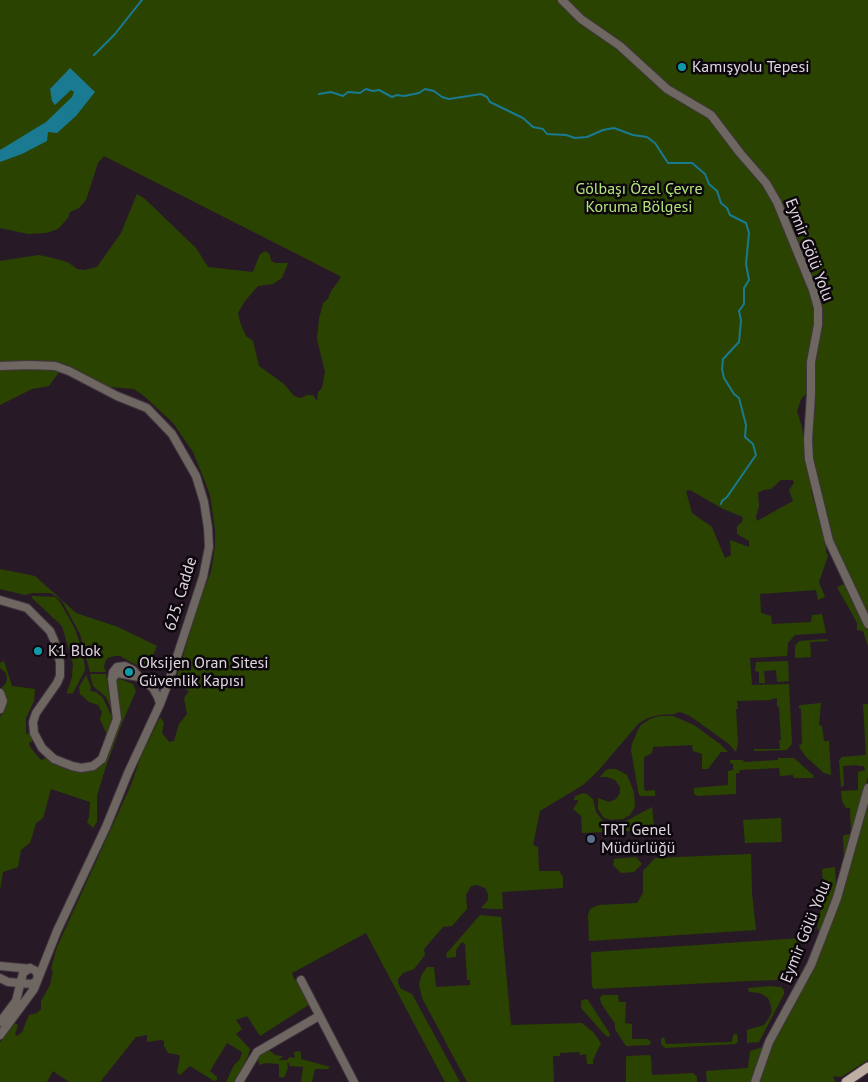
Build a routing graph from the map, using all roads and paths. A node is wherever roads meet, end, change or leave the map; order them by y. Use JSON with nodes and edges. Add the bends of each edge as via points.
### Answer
{"nodes":[{"id":1,"x":562,"y":0,"type":"edge"},
{"id":2,"x":0,"y":366,"type":"edge"},
{"id":3,"x":0,"y":600,"type":"edge"},
{"id":4,"x":868,"y":624,"type":"edge"},
{"id":5,"x":0,"y":693,"type":"edge"},
{"id":6,"x":160,"y":704,"type":"junction"},
{"id":7,"x":0,"y":709,"type":"edge"},
{"id":8,"x":868,"y":788,"type":"edge"},
{"id":9,"x":44,"y":965,"type":"junction"},
{"id":10,"x":0,"y":966,"type":"edge"},
{"id":11,"x":31,"y":968,"type":"junction"},
{"id":12,"x":38,"y":979,"type":"junction"},
{"id":13,"x":4,"y":980,"type":"edge"},
{"id":14,"x":300,"y":980,"type":"dead end"},
{"id":15,"x":21,"y":984,"type":"junction"},
{"id":16,"x":16,"y":1001,"type":"junction"},
{"id":17,"x":319,"y":1016,"type":"junction"},
{"id":18,"x":0,"y":1022,"type":"edge"},
{"id":19,"x":0,"y":1035,"type":"edge"},
{"id":20,"x":868,"y":1067,"type":"edge"},
{"id":21,"x":868,"y":1074,"type":"edge"},
{"id":22,"x":239,"y":1082,"type":"edge"},
{"id":23,"x":354,"y":1082,"type":"edge"},
{"id":24,"x":755,"y":1082,"type":"edge"},
{"id":25,"x":846,"y":1082,"type":"edge"},
{"id":26,"x":857,"y":1082,"type":"edge"}],
"edges":[{"from":1,"to":4,"type":"street","name":"Eymir Gölü Yolu","via":[[667,88],[711,115],[766,183],[777,202],[818,308],[811,362],[809,459],[829,541]]},
{"from":2,"to":6,"type":"street","name":"625. Cadde","via":[[55,366],[141,404],[165,425],[190,462],[204,502],[208,554]]},
{"from":3,"to":6,"type":"street","via":[[27,608],[50,630],[54,640],[60,676],[33,722],[34,733],[42,748],[54,759],[81,768],[93,766],[102,759],[117,719],[112,676],[117,673],[139,677],[153,688]]},
{"from":5,"to":7,"type":"street","via":[[3,700]]},
{"from":6,"to":9,"type":"street","name":"625. Cadde"},
{"from":8,"to":24,"type":"street","name":"Eymir Gölü Yolu","via":[[837,898],[811,965],[769,1042]]},
{"from":9,"to":11,"type":"street"},
{"from":9,"to":12,"type":"street","name":"625. Cadde"},
{"from":10,"to":11,"type":"street"},
{"from":11,"to":12,"type":"street","via":[[37,972]]},
{"from":11,"to":15,"type":"street","via":[[23,973]]},
{"from":12,"to":15,"type":"street","via":[[33,984]]},
{"from":12,"to":19,"type":"street","name":"625. Cadde"},
{"from":13,"to":15,"type":"street"},
{"from":13,"to":16,"type":"street","via":[[15,990]]},
{"from":14,"to":17,"type":"street"},
{"from":15,"to":16,"type":"street"},
{"from":16,"to":18,"type":"street"},
{"from":17,"to":22,"type":"street","via":[[257,1052]]},
{"from":17,"to":23,"type":"street"},
{"from":20,"to":25,"type":"main road"},
{"from":21,"to":26,"type":"main road"}]}
